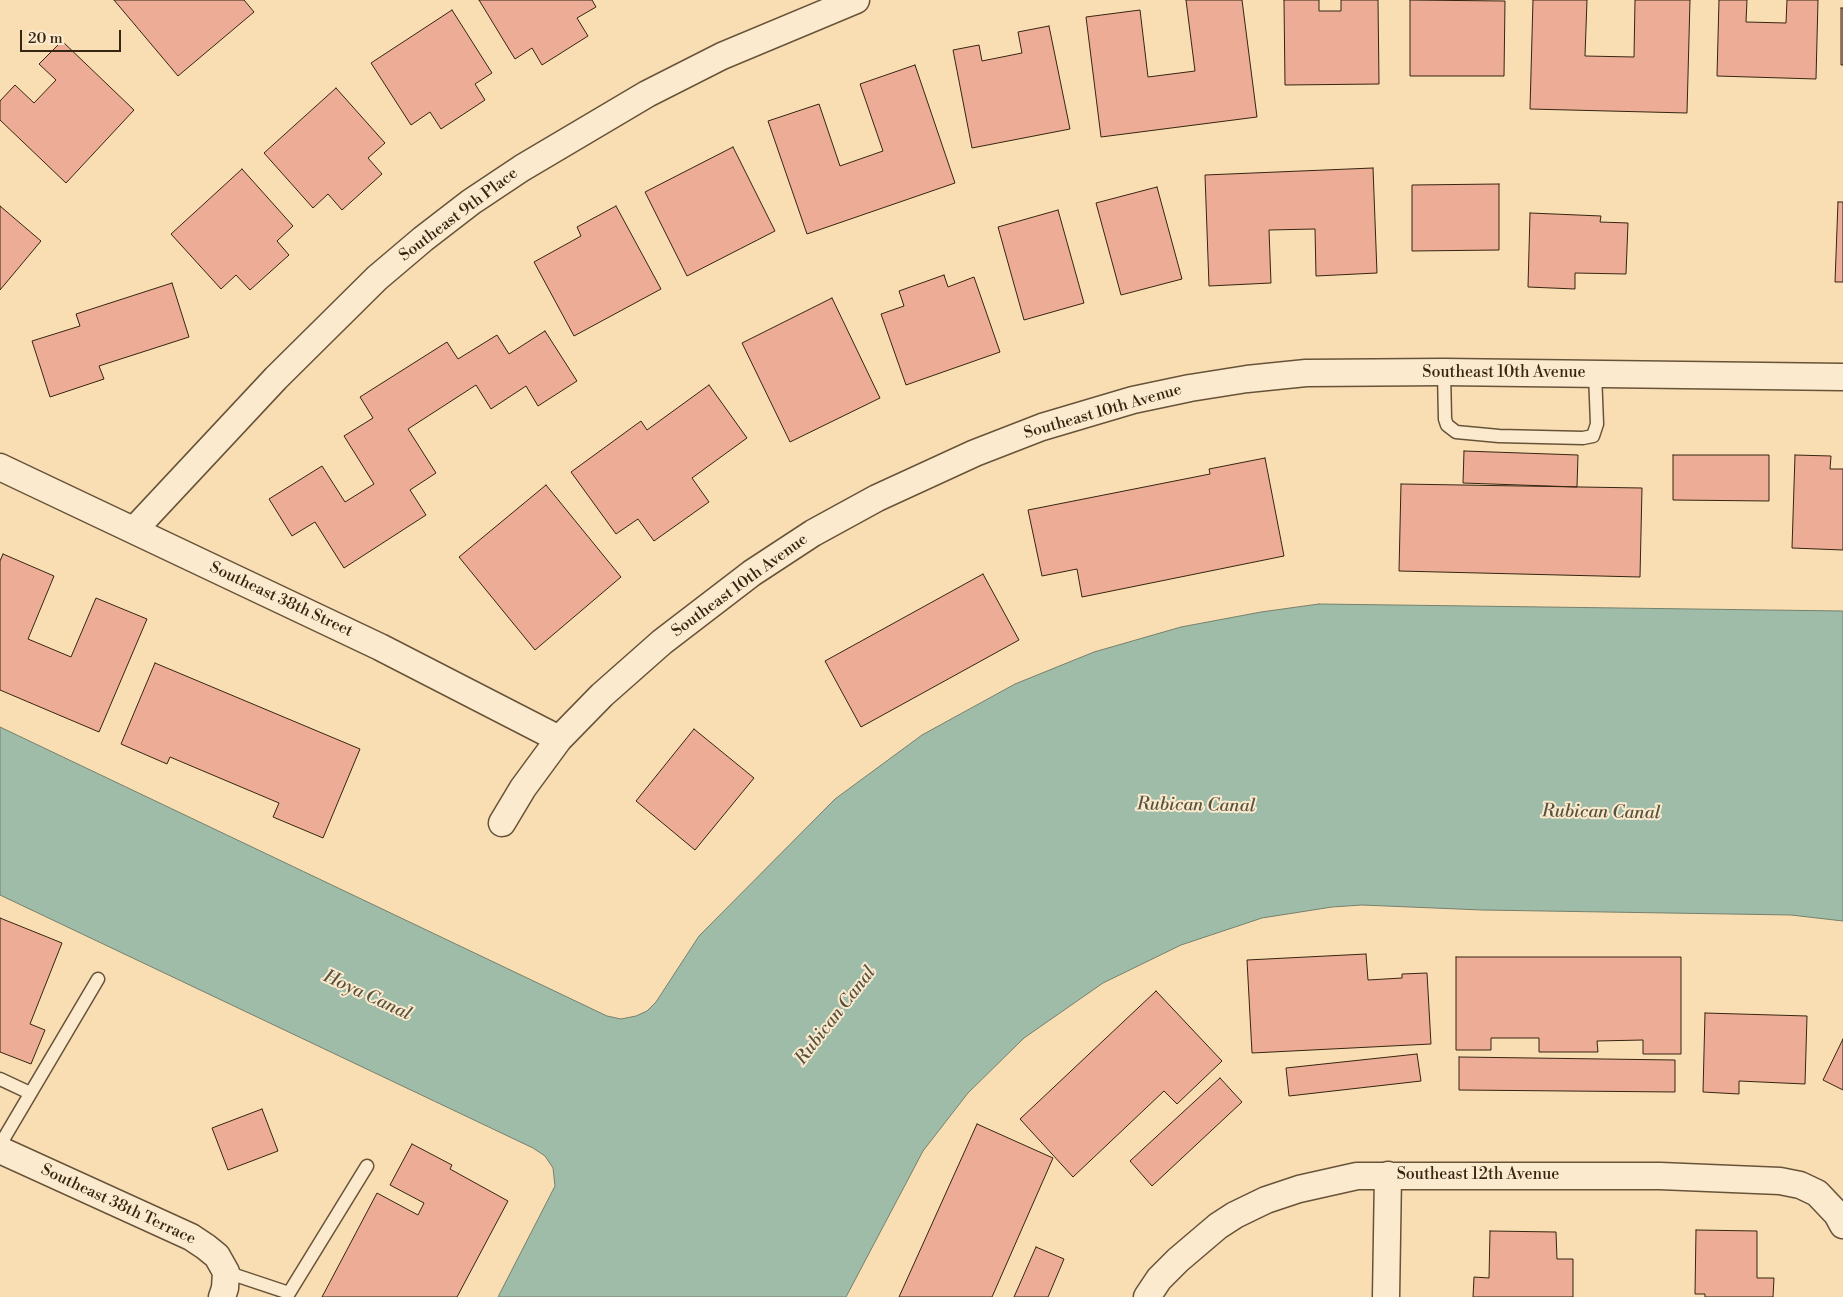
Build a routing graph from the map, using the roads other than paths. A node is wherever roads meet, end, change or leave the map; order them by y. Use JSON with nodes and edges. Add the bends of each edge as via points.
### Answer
{"nodes":[{"id":1,"x":856,"y":0,"type":"edge"},
{"id":2,"x":1444,"y":372,"type":"junction"},
{"id":3,"x":1596,"y":373,"type":"junction"},
{"id":4,"x":1843,"y":377,"type":"edge"},
{"id":5,"x":0,"y":467,"type":"edge"},
{"id":6,"x":134,"y":530,"type":"junction"},
{"id":7,"x":559,"y":740,"type":"junction"},
{"id":8,"x":502,"y":823,"type":"dead end"},
{"id":9,"x":98,"y":979,"type":"dead end"},
{"id":10,"x":0,"y":1079,"type":"edge"},
{"id":11,"x":30,"y":1093,"type":"junction"},
{"id":12,"x":0,"y":1145,"type":"edge"},
{"id":13,"x":0,"y":1150,"type":"edge"},
{"id":14,"x":367,"y":1166,"type":"dead end"},
{"id":15,"x":1388,"y":1175,"type":"junction"},
{"id":16,"x":1840,"y":1220,"type":"edge"},
{"id":17,"x":226,"y":1272,"type":"junction"},
{"id":18,"x":287,"y":1295,"type":"edge"},
{"id":19,"x":222,"y":1297,"type":"edge"},
{"id":20,"x":1147,"y":1297,"type":"edge"},
{"id":21,"x":1386,"y":1297,"type":"edge"}],
"edges":[{"from":1,"to":6,"type":"street","name":"Southeast 9th Place","via":[[722,56],[647,94],[471,202],[377,278],[276,378]]},
{"from":2,"to":3,"type":"street","name":"Southeast 10th Avenue"},
{"from":2,"to":3,"type":"lane","via":[[1444,419],[1456,432],[1583,438],[1593,436],[1597,424]]},
{"from":2,"to":7,"type":"street","name":"Southeast 10th Avenue","via":[[1306,373],[1190,388],[1133,400],[975,453],[877,498],[813,533],[752,573],[662,642],[602,695]]},
{"from":3,"to":4,"type":"street","name":"Southeast 10th Avenue"},
{"from":5,"to":6,"type":"street","name":"Southeast 38th Street"},
{"from":6,"to":7,"type":"street","name":"Southeast 38th Street","via":[[380,647]]},
{"from":7,"to":8,"type":"street","name":"Southeast 10th Avenue","via":[[523,788]]},
{"from":9,"to":11,"type":"lane"},
{"from":10,"to":11,"type":"lane"},
{"from":11,"to":12,"type":"lane"},
{"from":13,"to":17,"type":"street","name":"Southeast 38th Terrace","via":[[192,1237],[218,1256]]},
{"from":14,"to":18,"type":"lane"},
{"from":15,"to":16,"type":"street","name":"Southeast 12th Avenue","via":[[1660,1176],[1780,1181],[1817,1193]]},
{"from":15,"to":20,"type":"street","name":"Southeast 12th Avenue","via":[[1357,1176],[1299,1189],[1235,1215],[1178,1260]]},
{"from":15,"to":21,"type":"street"},
{"from":17,"to":18,"type":"lane"},
{"from":17,"to":19,"type":"street"}]}
